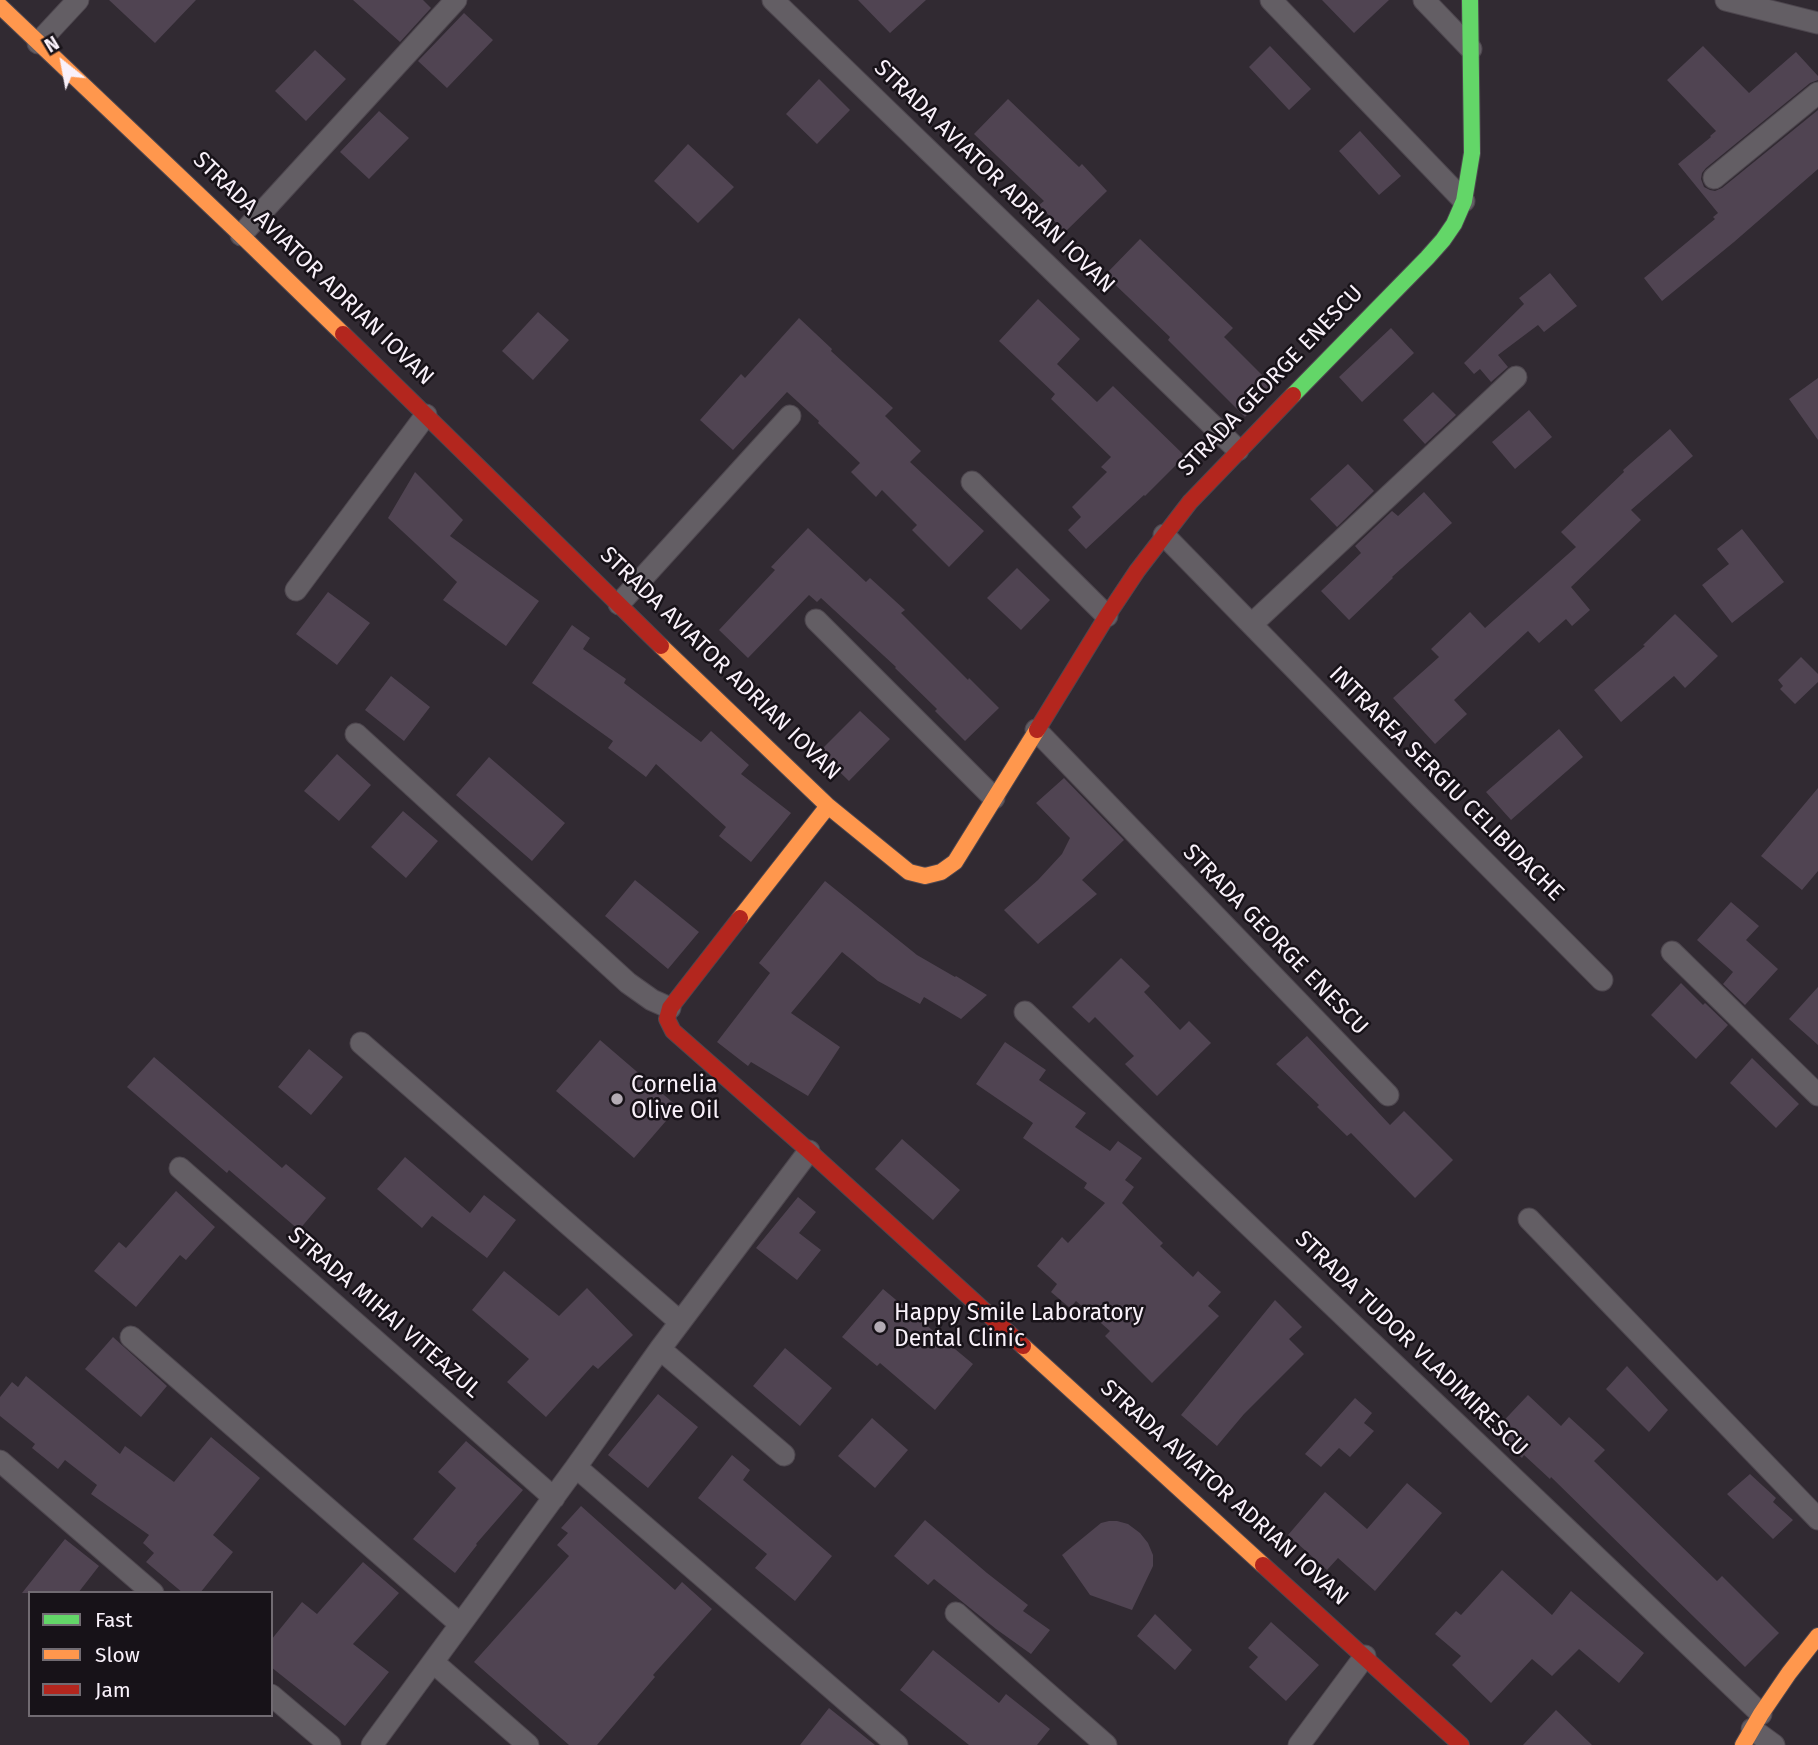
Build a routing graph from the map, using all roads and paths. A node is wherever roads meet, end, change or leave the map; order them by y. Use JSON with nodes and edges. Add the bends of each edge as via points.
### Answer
{"nodes":[{"id":1,"x":78,"y":0,"type":"edge"},
{"id":2,"x":457,"y":0,"type":"edge"},
{"id":3,"x":773,"y":0,"type":"edge"},
{"id":4,"x":1271,"y":0,"type":"edge"},
{"id":5,"x":1424,"y":0,"type":"edge"},
{"id":6,"x":1471,"y":0,"type":"edge"},
{"id":7,"x":1726,"y":0,"type":"edge"},
{"id":8,"x":0,"y":6,"type":"edge"},
{"id":9,"x":1818,"y":23,"type":"edge"},
{"id":10,"x":38,"y":43,"type":"junction"},
{"id":11,"x":1471,"y":49,"type":"junction"},
{"id":12,"x":1818,"y":93,"type":"edge"},
{"id":13,"x":1714,"y":178,"type":"dead end"},
{"id":14,"x":1464,"y":201,"type":"junction"},
{"id":15,"x":241,"y":235,"type":"junction"},
{"id":16,"x":1516,"y":377,"type":"dead end"},
{"id":17,"x":426,"y":415,"type":"junction"},
{"id":18,"x":790,"y":416,"type":"dead end"},
{"id":19,"x":1238,"y":450,"type":"junction"},
{"id":20,"x":972,"y":482,"type":"dead end"},
{"id":21,"x":1164,"y":535,"type":"junction"},
{"id":22,"x":296,"y":590,"type":"dead end"},
{"id":23,"x":619,"y":604,"type":"junction"},
{"id":24,"x":1107,"y":616,"type":"junction"},
{"id":25,"x":816,"y":620,"type":"dead end"},
{"id":26,"x":1252,"y":624,"type":"junction"},
{"id":27,"x":1036,"y":730,"type":"junction"},
{"id":28,"x":356,"y":734,"type":"dead end"},
{"id":29,"x":994,"y":798,"type":"junction"},
{"id":30,"x":828,"y":806,"type":"junction"},
{"id":31,"x":1672,"y":952,"type":"dead end"},
{"id":32,"x":1602,"y":980,"type":"dead end"},
{"id":33,"x":670,"y":1008,"type":"junction"},
{"id":34,"x":1026,"y":1012,"type":"dead end"},
{"id":35,"x":361,"y":1044,"type":"dead end"},
{"id":36,"x":1388,"y":1095,"type":"dead end"},
{"id":37,"x":1818,"y":1095,"type":"edge"},
{"id":38,"x":809,"y":1151,"type":"junction"},
{"id":39,"x":180,"y":1168,"type":"dead end"},
{"id":40,"x":1529,"y":1219,"type":"dead end"},
{"id":41,"x":680,"y":1322,"type":"junction"},
{"id":42,"x":131,"y":1337,"type":"dead end"},
{"id":43,"x":660,"y":1349,"type":"junction"},
{"id":44,"x":784,"y":1455,"type":"dead end"},
{"id":45,"x":0,"y":1461,"type":"edge"},
{"id":46,"x":576,"y":1467,"type":"junction"},
{"id":47,"x":554,"y":1498,"type":"junction"},
{"id":48,"x":1818,"y":1519,"type":"edge"},
{"id":49,"x":151,"y":1591,"type":"edge"},
{"id":50,"x":956,"y":1613,"type":"dead end"},
{"id":51,"x":460,"y":1624,"type":"junction"},
{"id":52,"x":1818,"y":1636,"type":"edge"},
{"id":53,"x":1365,"y":1656,"type":"junction"},
{"id":54,"x":433,"y":1662,"type":"junction"},
{"id":55,"x":273,"y":1697,"type":"edge"},
{"id":56,"x":1752,"y":1729,"type":"edge"},
{"id":57,"x":330,"y":1745,"type":"edge"},
{"id":58,"x":372,"y":1745,"type":"edge"},
{"id":59,"x":528,"y":1745,"type":"edge"},
{"id":60,"x":897,"y":1745,"type":"edge"},
{"id":61,"x":1106,"y":1745,"type":"edge"},
{"id":62,"x":1299,"y":1745,"type":"edge"},
{"id":63,"x":1461,"y":1745,"type":"edge"},
{"id":64,"x":1774,"y":1745,"type":"edge"}],
"edges":[{"from":1,"to":10,"type":"street"},
{"from":2,"to":15,"type":"street"},
{"from":3,"to":19,"type":"street","name":"STRADA AVIATOR ADRIAN IOVAN"},
{"from":4,"to":14,"type":"street"},
{"from":5,"to":11,"type":"street"},
{"from":6,"to":11,"type":"street","name":"STRADA GEORGE ENESCU"},
{"from":7,"to":9,"type":"street"},
{"from":8,"to":10,"type":"street","name":"STRADA AVIATOR ADRIAN IOVAN"},
{"from":10,"to":15,"type":"street","name":"STRADA AVIATOR ADRIAN IOVAN"},
{"from":11,"to":14,"type":"street","name":"STRADA GEORGE ENESCU","via":[[1472,153]]},
{"from":12,"to":13,"type":"street"},
{"from":14,"to":19,"type":"street","name":"STRADA GEORGE ENESCU","via":[[1443,240]]},
{"from":15,"to":17,"type":"street","name":"STRADA AVIATOR ADRIAN IOVAN"},
{"from":16,"to":26,"type":"street"},
{"from":17,"to":22,"type":"street"},
{"from":17,"to":23,"type":"street","name":"STRADA AVIATOR ADRIAN IOVAN"},
{"from":18,"to":23,"type":"street"},
{"from":19,"to":21,"type":"street","name":"STRADA GEORGE ENESCU"},
{"from":20,"to":24,"type":"street"},
{"from":21,"to":24,"type":"street","name":"STRADA GEORGE ENESCU"},
{"from":21,"to":26,"type":"street","name":"INTRAREA SERGIU CELIBIDACHE"},
{"from":23,"to":30,"type":"street","name":"STRADA AVIATOR ADRIAN IOVAN"},
{"from":24,"to":27,"type":"street","name":"STRADA GEORGE ENESCU"},
{"from":25,"to":29,"type":"street"},
{"from":26,"to":32,"type":"street","name":"INTRAREA SERGIU CELIBIDACHE"},
{"from":27,"to":29,"type":"street","name":"STRADA GEORGE ENESCU"},
{"from":27,"to":36,"type":"street","name":"STRADA GEORGE ENESCU"},
{"from":28,"to":33,"type":"street","via":[[628,983]]},
{"from":29,"to":30,"type":"street","name":"STRADA GEORGE ENESCU","via":[[955,862],[925,876],[909,872]]},
{"from":30,"to":33,"type":"street","name":"STRADA AVIATOR ADRIAN IOVAN"},
{"from":31,"to":37,"type":"street"},
{"from":33,"to":38,"type":"street","name":"STRADA AVIATOR ADRIAN IOVAN","via":[[667,1019],[682,1041]]},
{"from":34,"to":56,"type":"street","name":"STRADA TUDOR VLADIMIRESCU"},
{"from":35,"to":41,"type":"street"},
{"from":38,"to":41,"type":"street"},
{"from":38,"to":53,"type":"street","name":"STRADA AVIATOR ADRIAN IOVAN"},
{"from":39,"to":47,"type":"street","name":"STRADA MIHAI VITEAZUL"},
{"from":40,"to":48,"type":"street"},
{"from":41,"to":43,"type":"street"},
{"from":42,"to":51,"type":"street"},
{"from":43,"to":44,"type":"street"},
{"from":43,"to":46,"type":"street"},
{"from":45,"to":49,"type":"street"},
{"from":46,"to":47,"type":"street"},
{"from":46,"to":60,"type":"street"},
{"from":47,"to":51,"type":"street"},
{"from":50,"to":61,"type":"street"},
{"from":51,"to":54,"type":"street"},
{"from":52,"to":56,"type":"street"},
{"from":53,"to":62,"type":"street"},
{"from":53,"to":63,"type":"street","name":"STRADA AVIATOR ADRIAN IOVAN"},
{"from":54,"to":58,"type":"street"},
{"from":54,"to":59,"type":"street"},
{"from":55,"to":57,"type":"street"},
{"from":56,"to":64,"type":"street","name":"STRADA TUDOR VLADIMIRESCU"}]}
